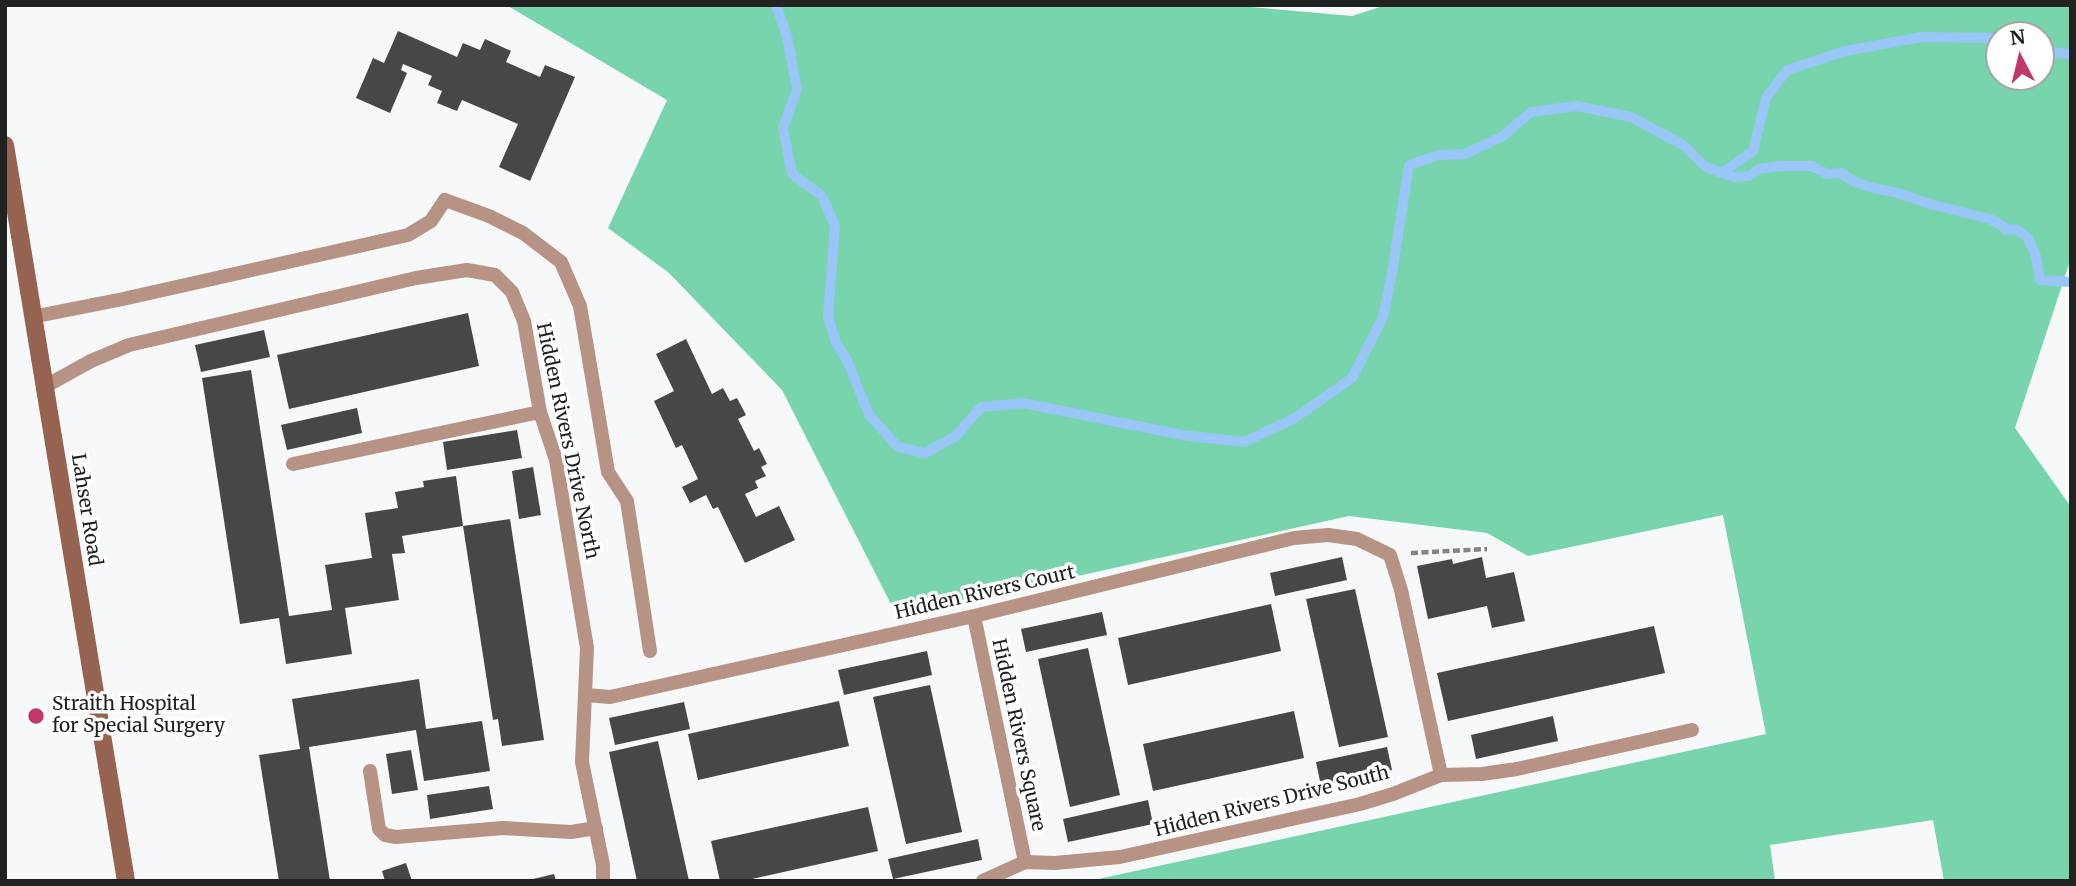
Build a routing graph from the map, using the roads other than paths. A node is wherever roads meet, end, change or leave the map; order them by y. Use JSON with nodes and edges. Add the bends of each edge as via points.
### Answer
{"nodes":[{"id":1,"x":5,"y":145,"type":"edge"},
{"id":2,"x":32,"y":317,"type":"junction"},
{"id":3,"x":44,"y":387,"type":"junction"},
{"id":4,"x":540,"y":412,"type":"junction"},
{"id":5,"x":293,"y":464,"type":"dead end"},
{"id":6,"x":974,"y":616,"type":"junction"},
{"id":7,"x":650,"y":651,"type":"dead end"},
{"id":8,"x":586,"y":695,"type":"junction"},
{"id":9,"x":1692,"y":730,"type":"dead end"},
{"id":10,"x":370,"y":771,"type":"dead end"},
{"id":11,"x":1441,"y":775,"type":"junction"},
{"id":12,"x":596,"y":828,"type":"junction"},
{"id":13,"x":1025,"y":862,"type":"junction"},
{"id":14,"x":126,"y":881,"type":"edge"},
{"id":15,"x":603,"y":881,"type":"edge"},
{"id":16,"x":983,"y":881,"type":"edge"}],
"edges":[{"from":1,"to":2,"type":"main road","name":"Lahser Road"},
{"from":2,"to":3,"type":"main road","name":"Lahser Road"},
{"from":2,"to":7,"type":"lane","via":[[408,235],[432,221],[445,200],[523,233],[561,262],[580,306],[608,472],[626,501]]},
{"from":3,"to":4,"type":"lane","name":"Hidden Rivers Drive North","via":[[130,345],[467,270],[495,275],[512,292],[524,321]]},
{"from":3,"to":14,"type":"main road","name":"Lahser Road"},
{"from":4,"to":5,"type":"lane"},
{"from":4,"to":8,"type":"lane","name":"Hidden Rivers Drive North","via":[[556,460],[587,648]]},
{"from":6,"to":8,"type":"lane","name":"Hidden Rivers Court","via":[[610,697]]},
{"from":6,"to":11,"type":"lane","name":"Hidden Rivers Court","via":[[1294,538],[1328,535],[1357,540],[1390,555]]},
{"from":6,"to":13,"type":"lane","name":"Hidden Rivers Square"},
{"from":8,"to":12,"type":"lane","name":"Hidden Rivers Drive North","via":[[582,762]]},
{"from":9,"to":11,"type":"lane","name":"Hidden Rivers Drive South","via":[[1517,769]]},
{"from":10,"to":12,"type":"lane","via":[[379,829],[385,835]]},
{"from":11,"to":13,"type":"lane","name":"Hidden Rivers Drive South","via":[[1360,804],[1173,846],[1107,859]]},
{"from":12,"to":15,"type":"lane","name":"Hidden Rivers Drive North"},
{"from":13,"to":16,"type":"lane","name":"Hidden Rivers Drive South"}]}
